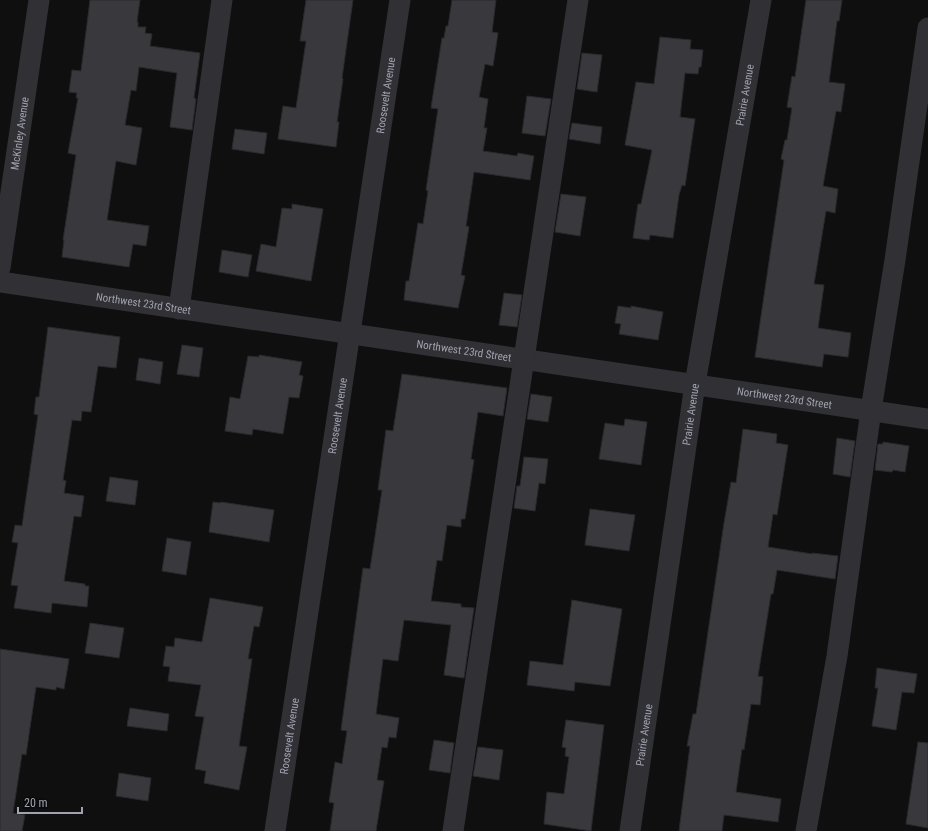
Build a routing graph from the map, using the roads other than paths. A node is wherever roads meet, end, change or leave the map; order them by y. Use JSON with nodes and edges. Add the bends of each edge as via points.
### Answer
{"nodes":[{"id":1,"x":39,"y":0,"type":"edge"},
{"id":2,"x":222,"y":0,"type":"edge"},
{"id":3,"x":400,"y":0,"type":"edge"},
{"id":4,"x":578,"y":0,"type":"edge"},
{"id":5,"x":761,"y":0,"type":"edge"},
{"id":6,"x":928,"y":28,"type":"edge"},
{"id":7,"x":0,"y":268,"type":"edge"},
{"id":8,"x":0,"y":282,"type":"edge"},
{"id":9,"x":179,"y":309,"type":"junction"},
{"id":10,"x":351,"y":334,"type":"junction"},
{"id":11,"x":523,"y":359,"type":"junction"},
{"id":12,"x":694,"y":384,"type":"junction"},
{"id":13,"x":871,"y":410,"type":"junction"},
{"id":14,"x":928,"y":418,"type":"edge"},
{"id":15,"x":275,"y":831,"type":"edge"},
{"id":16,"x":453,"y":831,"type":"edge"},
{"id":17,"x":630,"y":831,"type":"edge"},
{"id":18,"x":806,"y":831,"type":"edge"}],
"edges":[{"from":1,"to":7,"type":"street","name":"McKinley Avenue"},
{"from":2,"to":9,"type":"street"},
{"from":3,"to":10,"type":"street","name":"Roosevelt Avenue"},
{"from":4,"to":11,"type":"street"},
{"from":5,"to":12,"type":"street","name":"Prairie Avenue"},
{"from":6,"to":13,"type":"street"},
{"from":8,"to":9,"type":"street","name":"Northwest 23rd Street"},
{"from":9,"to":10,"type":"street","name":"Northwest 23rd Street"},
{"from":10,"to":11,"type":"street","name":"Northwest 23rd Street"},
{"from":10,"to":15,"type":"street","name":"Roosevelt Avenue"},
{"from":11,"to":12,"type":"street","name":"Northwest 23rd Street"},
{"from":11,"to":16,"type":"street"},
{"from":12,"to":13,"type":"street","name":"Northwest 23rd Street"},
{"from":12,"to":17,"type":"street","name":"Prairie Avenue"},
{"from":13,"to":14,"type":"street","name":"Northwest 23rd Street"},
{"from":13,"to":18,"type":"street","via":[[837,656]]}]}
